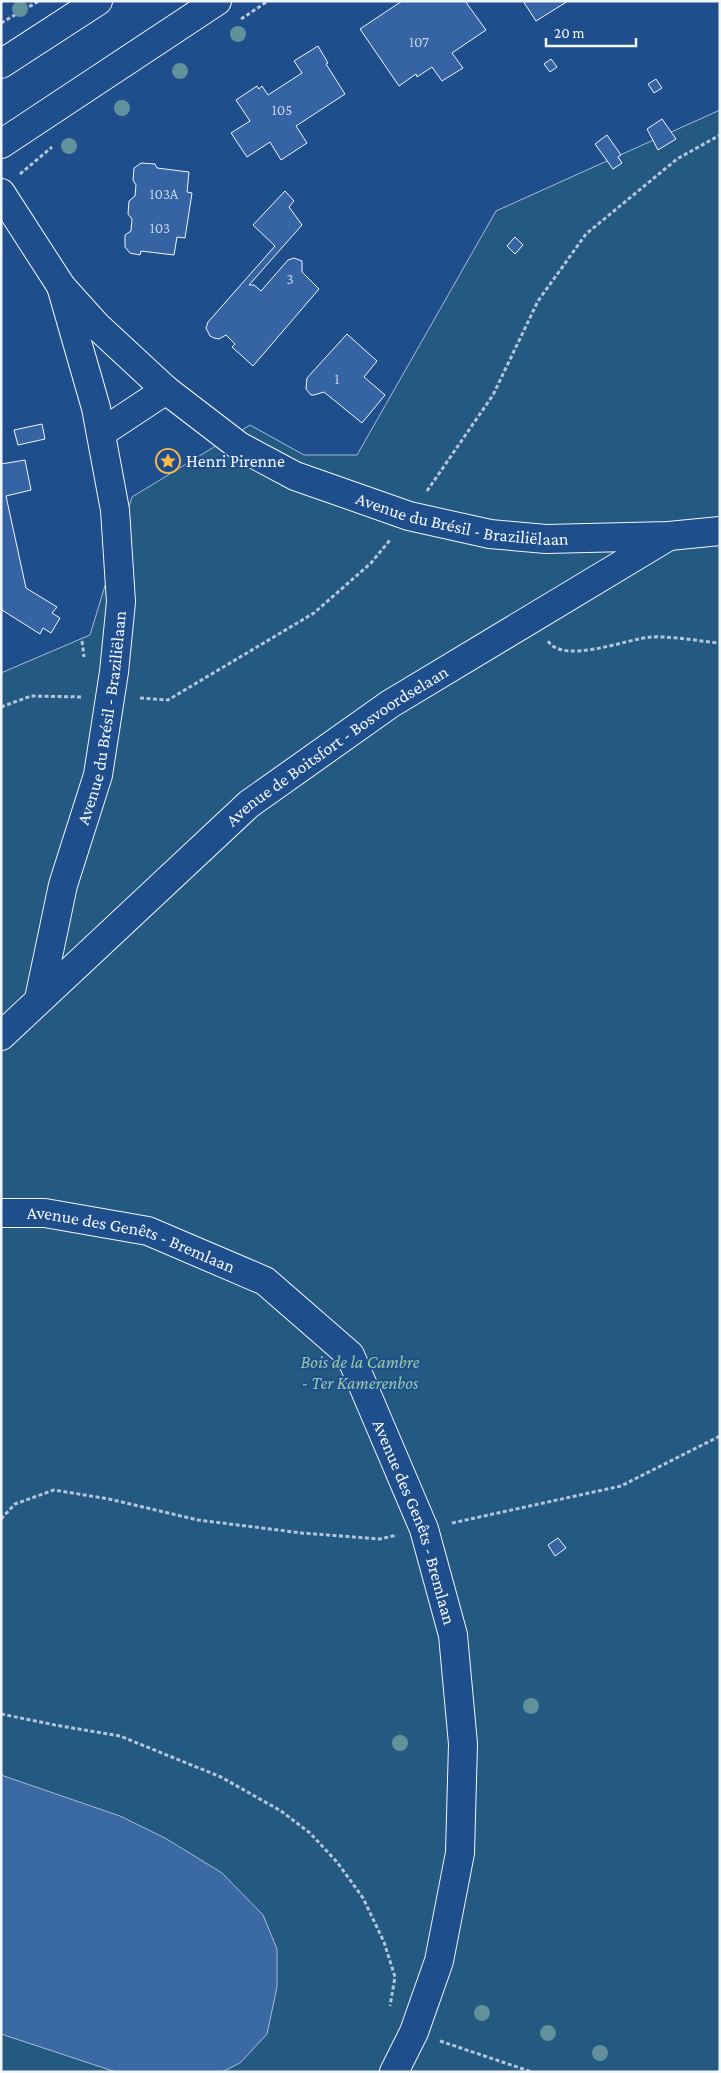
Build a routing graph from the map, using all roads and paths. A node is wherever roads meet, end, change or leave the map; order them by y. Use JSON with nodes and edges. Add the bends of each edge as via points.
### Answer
{"nodes":[{"id":1,"x":39,"y":1,"type":"edge"},
{"id":2,"x":98,"y":1,"type":"edge"},
{"id":3,"x":216,"y":1,"type":"edge"},
{"id":4,"x":1,"y":23,"type":"edge"},
{"id":5,"x":1,"y":64,"type":"edge"},
{"id":6,"x":720,"y":135,"type":"edge"},
{"id":7,"x":1,"y":144,"type":"edge"},
{"id":8,"x":1,"y":193,"type":"edge"},
{"id":9,"x":61,"y":286,"type":"junction"},
{"id":10,"x":166,"y":390,"type":"junction"},
{"id":11,"x":101,"y":433,"type":"junction"},
{"id":12,"x":409,"y":516,"type":"junction"},
{"id":13,"x":720,"y":531,"type":"edge"},
{"id":14,"x":669,"y":536,"type":"junction"},
{"id":15,"x":531,"y":618,"type":"junction"},
{"id":16,"x":720,"y":643,"type":"edge"},
{"id":17,"x":112,"y":685,"type":"junction"},
{"id":18,"x":1,"y":707,"type":"edge"},
{"id":19,"x":39,"y":999,"type":"junction"},
{"id":20,"x":1,"y":1036,"type":"edge"},
{"id":21,"x":1,"y":1214,"type":"edge"},
{"id":22,"x":720,"y":1436,"type":"edge"},
{"id":23,"x":1,"y":1519,"type":"edge"},
{"id":24,"x":424,"y":1528,"type":"junction"},
{"id":25,"x":1,"y":1714,"type":"edge"},
{"id":26,"x":414,"y":2032,"type":"junction"},
{"id":27,"x":394,"y":2072,"type":"edge"},
{"id":28,"x":532,"y":2072,"type":"edge"}],
"edges":[{"from":1,"to":4,"type":"path"},
{"from":2,"to":5,"type":"street"},
{"from":3,"to":7,"type":"street"},
{"from":6,"to":12,"type":"path","via":[[678,159],[586,234],[538,300],[493,395]]},
{"from":8,"to":9,"type":"street","name":"Avenue du Brésil - Braziliëlaan"},
{"from":9,"to":10,"type":"street","name":"Avenue du Brésil - Braziliëlaan","via":[[97,326]]},
{"from":9,"to":11,"type":"street","name":"Avenue du Brésil - Braziliëlaan"},
{"from":10,"to":11,"type":"street"},
{"from":10,"to":12,"type":"street","name":"Avenue du Brésil - Braziliëlaan","via":[[239,446],[295,476]]},
{"from":11,"to":17,"type":"street","name":"Avenue du Brésil - Braziliëlaan","via":[[116,510],[120,593]]},
{"from":12,"to":14,"type":"street","name":"Avenue du Brésil - Braziliëlaan","via":[[490,534],[546,538]]},
{"from":12,"to":17,"type":"path","via":[[370,563],[314,613],[168,700]]},
{"from":13,"to":14,"type":"street","name":"Avenue de Boitsfort - Bosvoordselaan"},
{"from":14,"to":15,"type":"street","name":"Avenue de Boitsfort - Bosvoordselaan"},
{"from":15,"to":16,"type":"path","via":[[550,645],[575,652],[650,638]]},
{"from":15,"to":19,"type":"street","name":"Avenue de Boitsfort - Bosvoordselaan","via":[[390,704],[249,804]]},
{"from":17,"to":18,"type":"path","via":[[31,696]]},
{"from":17,"to":19,"type":"street","name":"Avenue du Brésil - Braziliëlaan","via":[[98,775],[63,885]]},
{"from":19,"to":20,"type":"street","name":"Avenue de Boitsfort - Bosvoordselaan"},
{"from":21,"to":24,"type":"street","name":"Avenue des Genêts - Bremlaan","via":[[45,1213],[148,1231],[266,1281],[350,1355]]},
{"from":22,"to":24,"type":"path","via":[[621,1486]]},
{"from":23,"to":24,"type":"path","via":[[15,1504],[54,1490],[198,1520],[302,1534],[380,1539]]},
{"from":24,"to":26,"type":"street","name":"Avenue des Genêts - Bremlaan","via":[[452,1635],[463,1744],[460,1852],[439,1961]]},
{"from":25,"to":26,"type":"path","via":[[120,1736],[221,1778],[281,1811],[310,1833],[337,1862],[363,1898],[384,1942],[395,1977],[388,2023]]},
{"from":26,"to":27,"type":"street","name":"Avenue des Genêts - Bremlaan"},
{"from":26,"to":28,"type":"path"}]}
